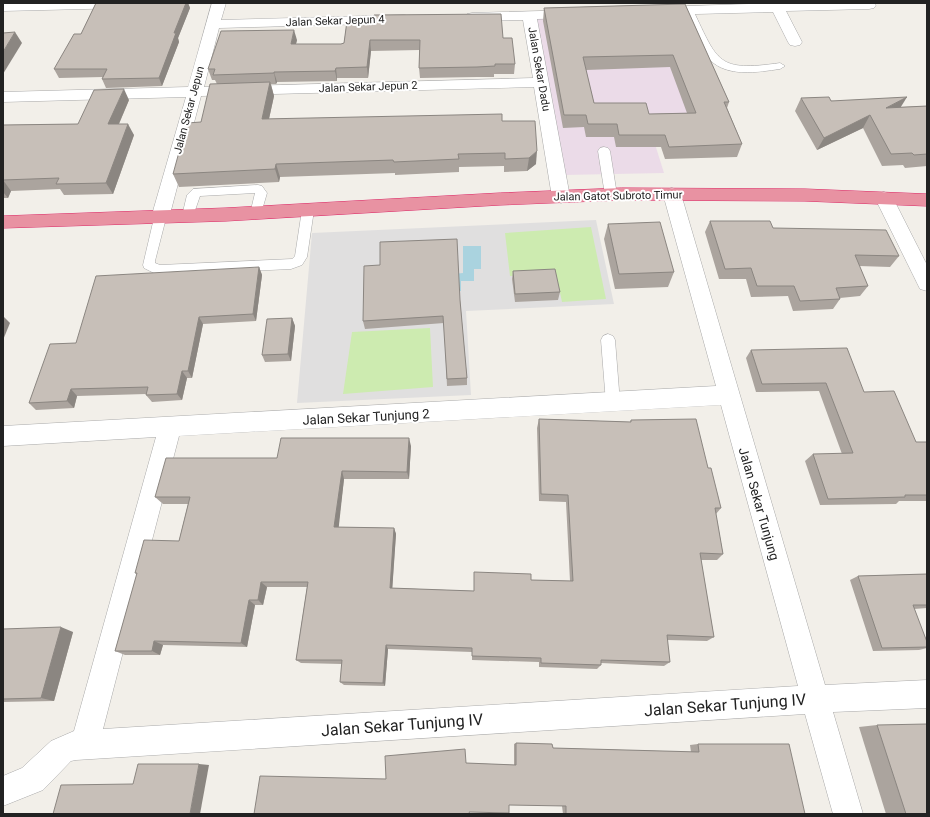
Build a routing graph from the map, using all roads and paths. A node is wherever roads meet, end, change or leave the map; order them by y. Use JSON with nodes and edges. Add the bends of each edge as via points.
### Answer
{"nodes":[{"id":1,"x":219,"y":3,"type":"edge"},
{"id":2,"x":141,"y":4,"type":"edge"},
{"id":3,"x":869,"y":5,"type":"dead end"},
{"id":4,"x":3,"y":7,"type":"edge"},
{"id":5,"x":777,"y":7,"type":"junction"},
{"id":6,"x":650,"y":9,"type":"edge"},
{"id":7,"x":688,"y":10,"type":"junction"},
{"id":8,"x":584,"y":13,"type":"edge"},
{"id":9,"x":529,"y":15,"type":"junction"},
{"id":10,"x":458,"y":17,"type":"edge"},
{"id":11,"x":418,"y":18,"type":"edge"},
{"id":12,"x":213,"y":24,"type":"junction"},
{"id":13,"x":795,"y":42,"type":"dead end"},
{"id":14,"x":780,"y":66,"type":"dead end"},
{"id":15,"x":542,"y":82,"type":"junction"},
{"id":16,"x":194,"y":91,"type":"junction"},
{"id":17,"x":3,"y":96,"type":"edge"},
{"id":18,"x":604,"y":151,"type":"dead end"},
{"id":19,"x":672,"y":194,"type":"junction"},
{"id":20,"x":611,"y":195,"type":"junction"},
{"id":21,"x":561,"y":197,"type":"junction"},
{"id":22,"x":884,"y":198,"type":"junction"},
{"id":23,"x":927,"y":200,"type":"edge"},
{"id":24,"x":308,"y":210,"type":"junction"},
{"id":25,"x":256,"y":214,"type":"junction"},
{"id":26,"x":188,"y":216,"type":"junction"},
{"id":27,"x":160,"y":218,"type":"junction"},
{"id":28,"x":3,"y":222,"type":"edge"},
{"id":29,"x":927,"y":284,"type":"edge"},
{"id":30,"x":608,"y":340,"type":"dead end"},
{"id":31,"x":728,"y":395,"type":"junction"},
{"id":32,"x":613,"y":403,"type":"junction"},
{"id":33,"x":170,"y":428,"type":"junction"},
{"id":34,"x":3,"y":436,"type":"edge"},
{"id":35,"x":927,"y":694,"type":"edge"},
{"id":36,"x":816,"y":699,"type":"junction"},
{"id":37,"x":85,"y":744,"type":"junction"},
{"id":38,"x":3,"y":791,"type":"edge"},
{"id":39,"x":848,"y":814,"type":"edge"}],
"edges":[{"from":1,"to":12,"type":"street","name":"Jalan Sekar Jepun"},
{"from":2,"to":4,"type":"street"},
{"from":3,"to":5,"type":"street"},
{"from":5,"to":7,"type":"street"},
{"from":5,"to":13,"type":"street"},
{"from":6,"to":7,"type":"street"},
{"from":7,"to":14,"type":"lane","via":[[711,57],[718,63],[741,69]]},
{"from":8,"to":9,"type":"street","name":"Jalan Sekar Dadu"},
{"from":9,"to":10,"type":"street"},
{"from":9,"to":15,"type":"street","name":"Jalan Sekar Dadu"},
{"from":11,"to":12,"type":"street","name":"Jalan Sekar Jepun 4"},
{"from":12,"to":16,"type":"street","name":"Jalan Sekar Jepun"},
{"from":15,"to":16,"type":"street","name":"Jalan Sekar Jepun 2"},
{"from":15,"to":21,"type":"street","name":"Jalan Sekar Dadu"},
{"from":16,"to":17,"type":"street","name":"Jalan Sekar Jepun 2"},
{"from":16,"to":27,"type":"street","name":"Jalan Sekar Jepun"},
{"from":18,"to":20,"type":"lane"},
{"from":19,"to":20,"type":"highway","name":"Jalan Gatot Subroto Timur"},
{"from":19,"to":22,"type":"highway","name":"Jalan Gatot Subroto Timur","via":[[816,194]]},
{"from":19,"to":31,"type":"street","name":"Jalan Sekar Tunjung"},
{"from":20,"to":21,"type":"highway","name":"Jalan Gatot Subroto Timur"},
{"from":21,"to":24,"type":"highway","name":"Jalan Gatot Subroto Timur"},
{"from":22,"to":23,"type":"highway","name":"Jalan Gatot Subroto Timur"},
{"from":22,"to":29,"type":"street"},
{"from":24,"to":25,"type":"highway","name":"Jalan Gatot Subroto Timur"},
{"from":24,"to":27,"type":"lane","via":[[301,257],[291,264],[158,270],[152,268],[149,261]]},
{"from":25,"to":26,"type":"highway","name":"Jalan Gatot Subroto Timur"},
{"from":25,"to":26,"type":"lane","via":[[261,193],[258,189],[196,192]]},
{"from":26,"to":27,"type":"highway","name":"Jalan Gatot Subroto Timur"},
{"from":27,"to":28,"type":"highway","name":"Jalan Gatot Subroto Timur"},
{"from":30,"to":32,"type":"lane"},
{"from":31,"to":32,"type":"street","name":"Jalan Sekar Tunjung 2"},
{"from":31,"to":36,"type":"street","name":"Jalan Sekar Tunjung"},
{"from":32,"to":33,"type":"street","name":"Jalan Sekar Tunjung 2"},
{"from":33,"to":34,"type":"street","name":"Jalan Sekar Tunjung 2"},
{"from":33,"to":37,"type":"street"},
{"from":35,"to":36,"type":"street","name":"Jalan Sekar Tunjung IV"},
{"from":36,"to":37,"type":"street","name":"Jalan Sekar Tunjung IV"},
{"from":36,"to":39,"type":"street","name":"Jalan Sekar Tunjung"},
{"from":37,"to":38,"type":"street","name":"Jalan Sekar Tunjung IV","via":[[61,751],[32,779]]}]}
